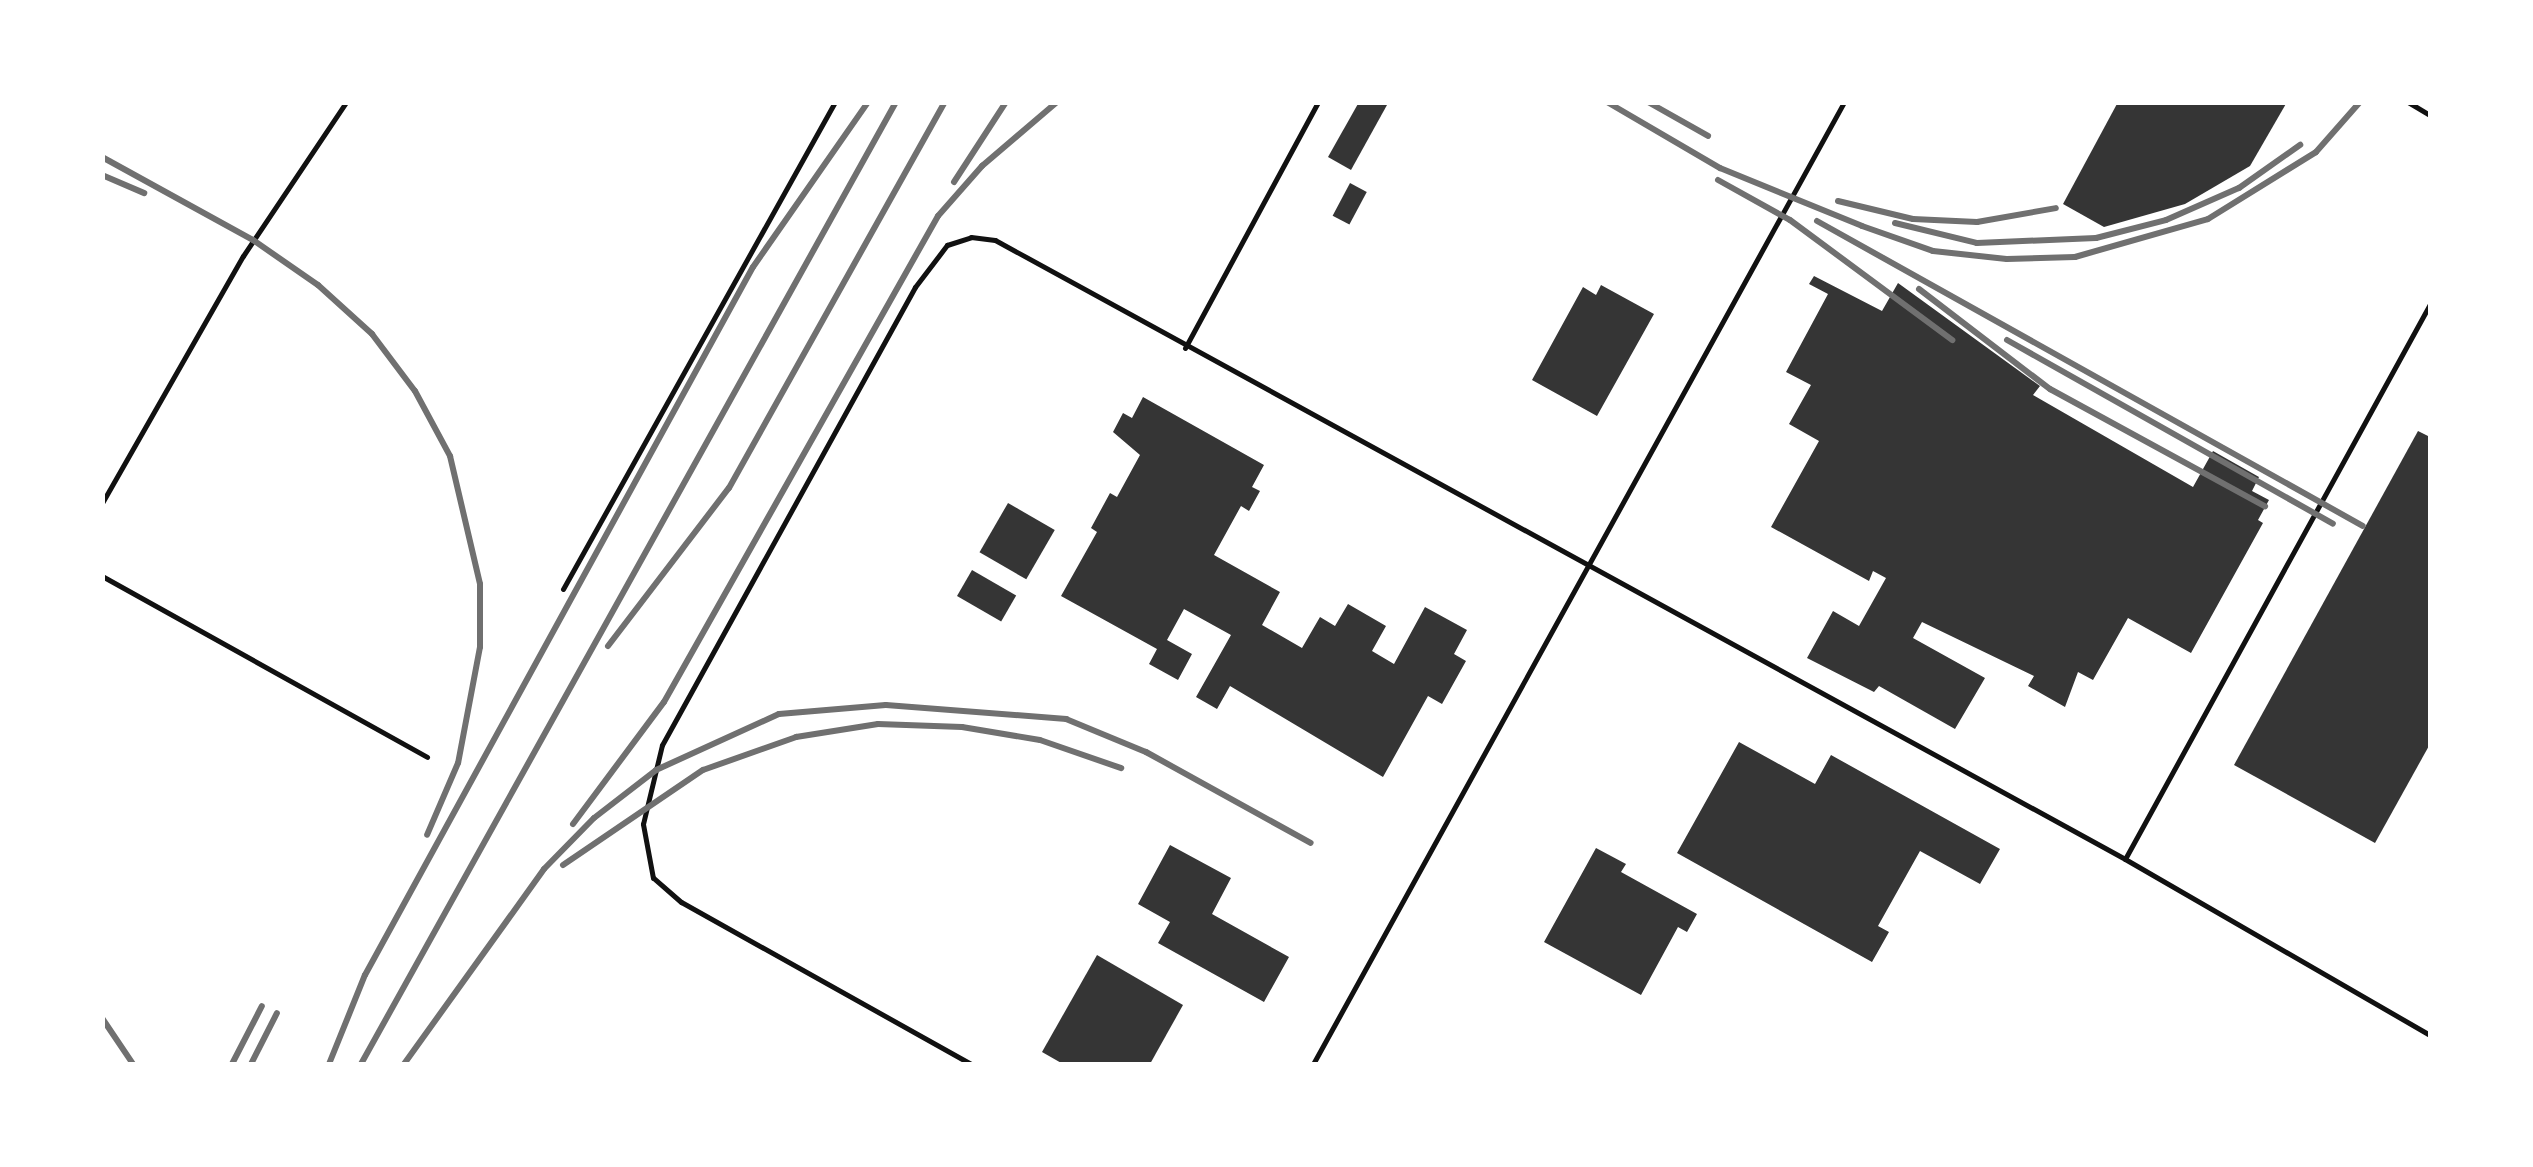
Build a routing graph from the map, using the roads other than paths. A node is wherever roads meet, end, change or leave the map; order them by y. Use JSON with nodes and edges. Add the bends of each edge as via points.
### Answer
{"nodes":[{"id":1,"x":346,"y":102,"type":"edge"},
{"id":2,"x":835,"y":102,"type":"edge"},
{"id":3,"x":1318,"y":102,"type":"edge"},
{"id":4,"x":1844,"y":102,"type":"edge"},
{"id":5,"x":2408,"y":102,"type":"edge"},
{"id":6,"x":2430,"y":115,"type":"edge"},
{"id":7,"x":2430,"y":304,"type":"edge"},
{"id":8,"x":1186,"y":348,"type":"junction"},
{"id":9,"x":102,"y":503,"type":"edge"},
{"id":10,"x":1587,"y":567,"type":"junction"},
{"id":11,"x":102,"y":576,"type":"edge"},
{"id":12,"x":563,"y":589,"type":"dead end"},
{"id":13,"x":427,"y":757,"type":"dead end"},
{"id":14,"x":2125,"y":859,"type":"junction"},
{"id":15,"x":2430,"y":1034,"type":"edge"},
{"id":16,"x":971,"y":1064,"type":"edge"},
{"id":17,"x":1312,"y":1064,"type":"edge"}],
"edges":[{"from":1,"to":9,"type":"lane","via":[[243,256]]},
{"from":2,"to":12,"type":"lane"},
{"from":3,"to":8,"type":"lane"},
{"from":4,"to":10,"type":"lane"},
{"from":5,"to":6,"type":"lane"},
{"from":7,"to":14,"type":"lane"},
{"from":8,"to":10,"type":"lane"},
{"from":8,"to":16,"type":"lane","via":[[995,240],[947,244],[930,262],[662,744],[643,824],[653,878],[681,902]]},
{"from":10,"to":14,"type":"lane"},
{"from":10,"to":17,"type":"lane"},
{"from":11,"to":13,"type":"lane"},
{"from":14,"to":15,"type":"lane"}]}
